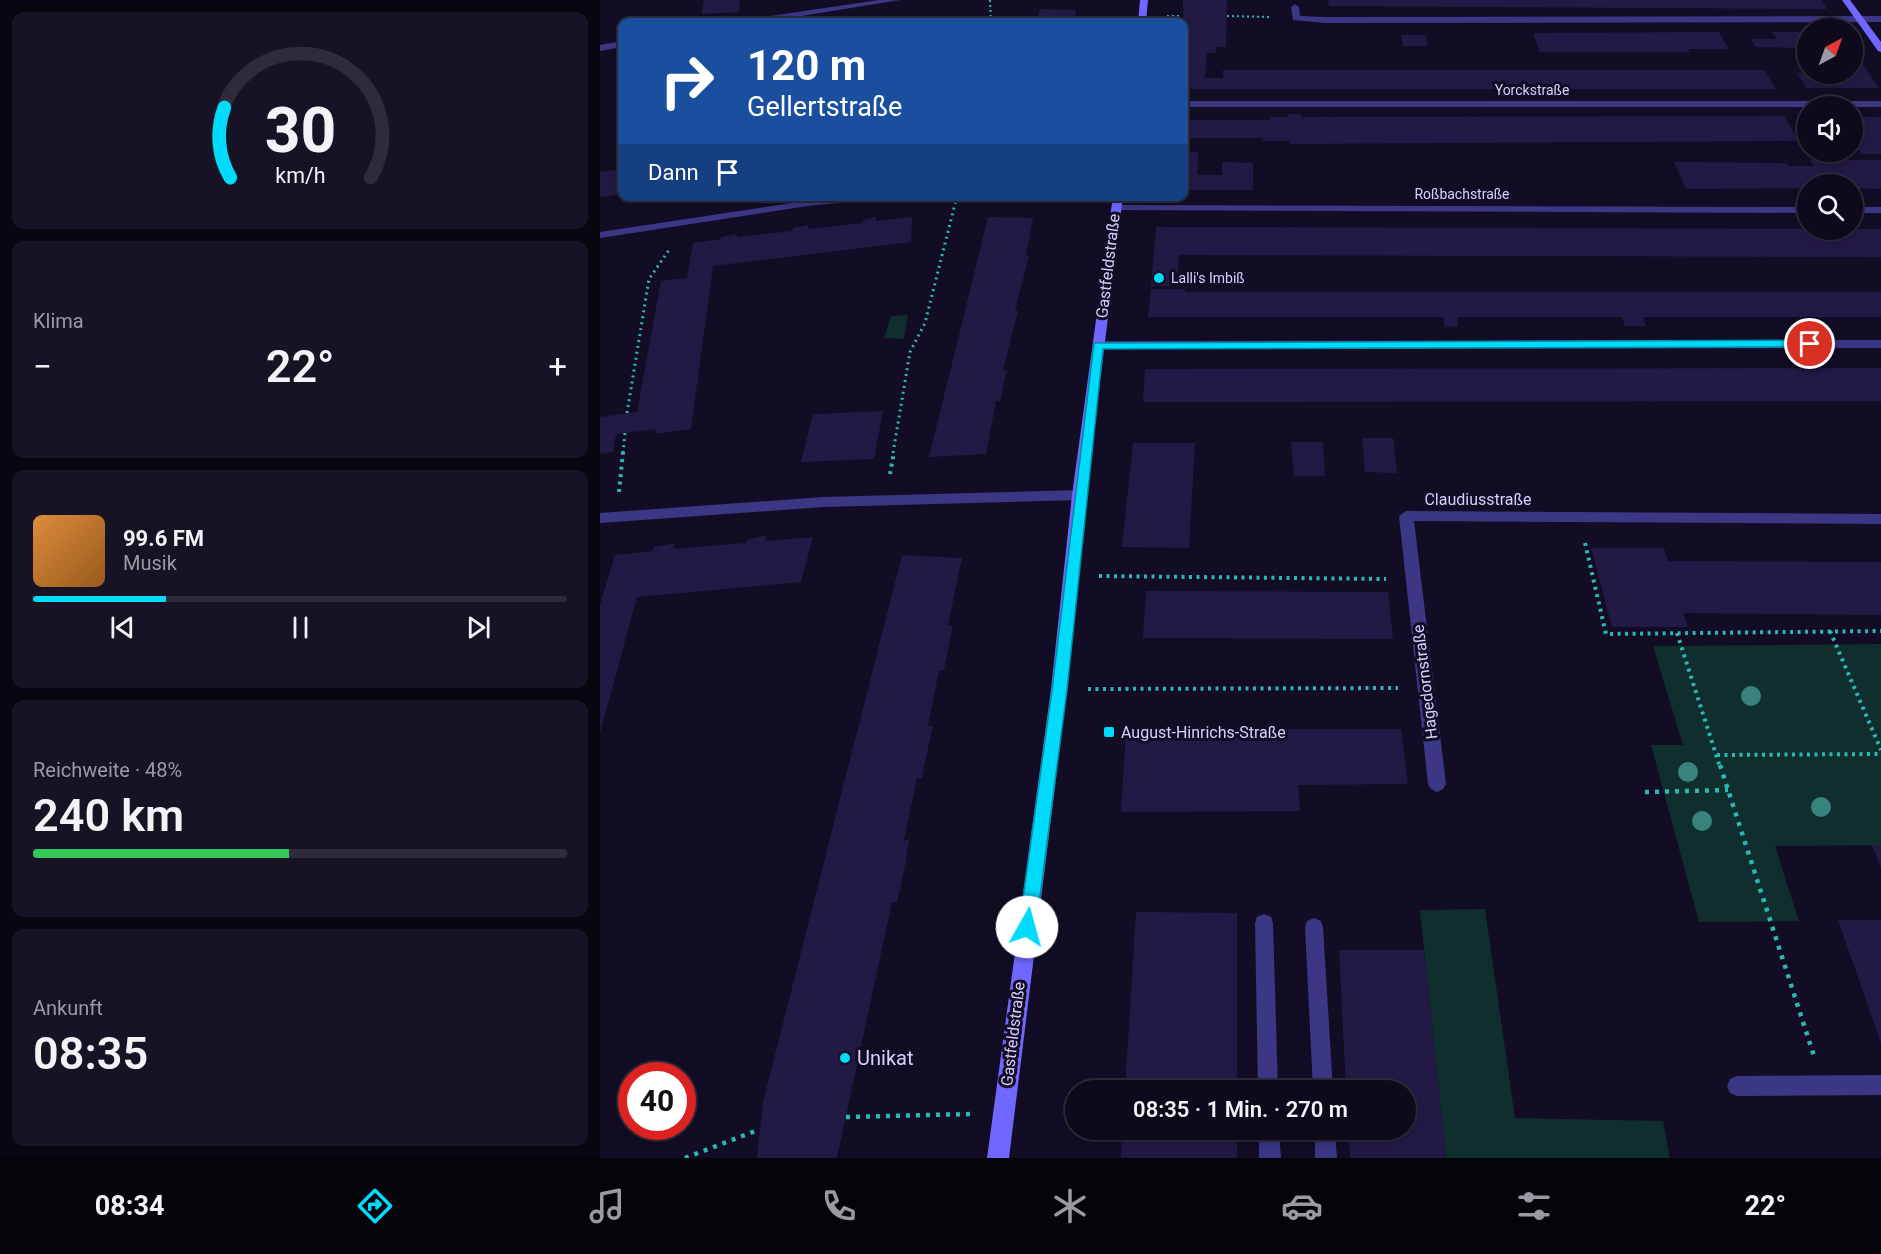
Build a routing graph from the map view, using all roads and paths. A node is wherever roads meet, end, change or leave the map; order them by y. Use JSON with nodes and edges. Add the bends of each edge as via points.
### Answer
{"nodes":[{"id":1,"x":897,"y":0,"type":"edge"},
{"id":2,"x":990,"y":0,"type":"edge"},
{"id":3,"x":1144,"y":0,"type":"edge"},
{"id":4,"x":1846,"y":0,"type":"edge"},
{"id":5,"x":1295,"y":7,"type":"dead end"},
{"id":6,"x":1227,"y":16,"type":"dead end"},
{"id":7,"x":777,"y":18,"type":"edge"},
{"id":8,"x":991,"y":18,"type":"edge"},
{"id":9,"x":1142,"y":18,"type":"edge"},
{"id":10,"x":1296,"y":18,"type":"junction"},
{"id":11,"x":1860,"y":18,"type":"edge"},
{"id":12,"x":1797,"y":19,"type":"edge"},
{"id":13,"x":1863,"y":19,"type":"edge"},
{"id":14,"x":1881,"y":20,"type":"edge"},
{"id":15,"x":1863,"y":22,"type":"edge"},
{"id":16,"x":618,"y":45,"type":"edge"},
{"id":17,"x":600,"y":48,"type":"edge"},
{"id":18,"x":1881,"y":49,"type":"edge"},
{"id":19,"x":1188,"y":104,"type":"edge"},
{"id":20,"x":1881,"y":104,"type":"edge"},
{"id":21,"x":838,"y":201,"type":"edge"},
{"id":22,"x":956,"y":201,"type":"edge"},
{"id":23,"x":1117,"y":202,"type":"edge"},
{"id":24,"x":1797,"y":210,"type":"edge"},
{"id":25,"x":1863,"y":210,"type":"edge"},
{"id":26,"x":1881,"y":210,"type":"edge"},
{"id":27,"x":682,"y":222,"type":"junction"},
{"id":28,"x":600,"y":235,"type":"edge"},
{"id":29,"x":1881,"y":344,"type":"edge"},
{"id":30,"x":1098,"y":345,"type":"junction"},
{"id":31,"x":627,"y":413,"type":"dead end"},
{"id":32,"x":625,"y":433,"type":"dead end"},
{"id":33,"x":1079,"y":495,"type":"junction"},
{"id":34,"x":885,"y":501,"type":"junction"},
{"id":35,"x":606,"y":518,"type":"edge"},
{"id":36,"x":1881,"y":519,"type":"edge"},
{"id":37,"x":1583,"y":535,"type":"dead end"},
{"id":38,"x":1072,"y":576,"type":"junction"},
{"id":39,"x":1413,"y":579,"type":"junction"},
{"id":40,"x":1881,"y":631,"type":"edge"},
{"id":41,"x":1830,"y":632,"type":"junction"},
{"id":42,"x":1677,"y":633,"type":"junction"},
{"id":43,"x":1426,"y":688,"type":"junction"},
{"id":44,"x":1059,"y":690,"type":"junction"},
{"id":45,"x":1881,"y":752,"type":"edge"},
{"id":46,"x":1717,"y":755,"type":"junction"},
{"id":47,"x":1437,"y":784,"type":"dead end"},
{"id":48,"x":1728,"y":790,"type":"junction"},
{"id":49,"x":1645,"y":792,"type":"dead end"},
{"id":50,"x":1264,"y":923,"type":"dead end"},
{"id":51,"x":1314,"y":927,"type":"dead end"},
{"id":52,"x":1268,"y":1080,"type":"edge"},
{"id":53,"x":1322,"y":1080,"type":"edge"},
{"id":54,"x":1881,"y":1085,"type":"edge"},
{"id":55,"x":1737,"y":1086,"type":"dead end"},
{"id":56,"x":1824,"y":1086,"type":"junction"},
{"id":57,"x":1003,"y":1113,"type":"junction"},
{"id":58,"x":846,"y":1117,"type":"dead end"},
{"id":59,"x":758,"y":1130,"type":"dead end"},
{"id":60,"x":1269,"y":1140,"type":"edge"},
{"id":61,"x":1325,"y":1140,"type":"edge"},
{"id":62,"x":685,"y":1158,"type":"edge"},
{"id":63,"x":998,"y":1158,"type":"edge"},
{"id":64,"x":1270,"y":1158,"type":"edge"},
{"id":65,"x":1326,"y":1158,"type":"edge"}],
"edges":[{"from":1,"to":7,"type":"street"},
{"from":2,"to":8,"type":"path"},
{"from":3,"to":9,"type":"street"},
{"from":4,"to":11,"type":"street"},
{"from":5,"to":10,"type":"street"},
{"from":6,"to":10,"type":"path"},
{"from":10,"to":12,"type":"street"},
{"from":13,"to":14,"type":"street"},
{"from":15,"to":18,"type":"street"},
{"from":16,"to":17,"type":"street"},
{"from":19,"to":20,"type":"street","name":"Yorckstraße"},
{"from":21,"to":27,"type":"street"},
{"from":22,"to":34,"type":"path","via":[[925,323],[910,352]]},
{"from":23,"to":24,"type":"street","name":"Roßbachstraße"},
{"from":23,"to":30,"type":"street","name":"Gastfeldstraße"},
{"from":25,"to":26,"type":"street"},
{"from":27,"to":28,"type":"street"},
{"from":27,"to":31,"type":"path","via":[[678,237],[649,279]]},
{"from":29,"to":30,"type":"street"},
{"from":30,"to":33,"type":"street","name":"Gastfeldstraße"},
{"from":32,"to":35,"type":"path","via":[[623,475]]},
{"from":33,"to":34,"type":"street"},
{"from":33,"to":38,"type":"street","name":"Gastfeldstraße"},
{"from":34,"to":35,"type":"street"},
{"from":36,"to":39,"type":"street","name":"Claudiusstraße","via":[[1406,516]]},
{"from":37,"to":42,"type":"path","via":[[1606,634]]},
{"from":38,"to":39,"type":"path"},
{"from":38,"to":44,"type":"street","name":"Gastfeldstraße"},
{"from":39,"to":43,"type":"street","name":"Hagedornstraße"},
{"from":40,"to":41,"type":"path"},
{"from":41,"to":42,"type":"path"},
{"from":41,"to":45,"type":"path"},
{"from":42,"to":46,"type":"path"},
{"from":43,"to":44,"type":"path"},
{"from":43,"to":47,"type":"street","name":"Hagedornstraße"},
{"from":44,"to":57,"type":"street","name":"Gastfeldstraße"},
{"from":45,"to":46,"type":"path"},
{"from":46,"to":48,"type":"path"},
{"from":48,"to":49,"type":"path"},
{"from":48,"to":56,"type":"path"},
{"from":50,"to":52,"type":"street"},
{"from":51,"to":53,"type":"street"},
{"from":54,"to":56,"type":"street"},
{"from":55,"to":56,"type":"street"},
{"from":57,"to":58,"type":"path"},
{"from":57,"to":63,"type":"street","name":"Gastfeldstraße"},
{"from":59,"to":62,"type":"path"},
{"from":60,"to":64,"type":"street"},
{"from":61,"to":65,"type":"street"}]}
